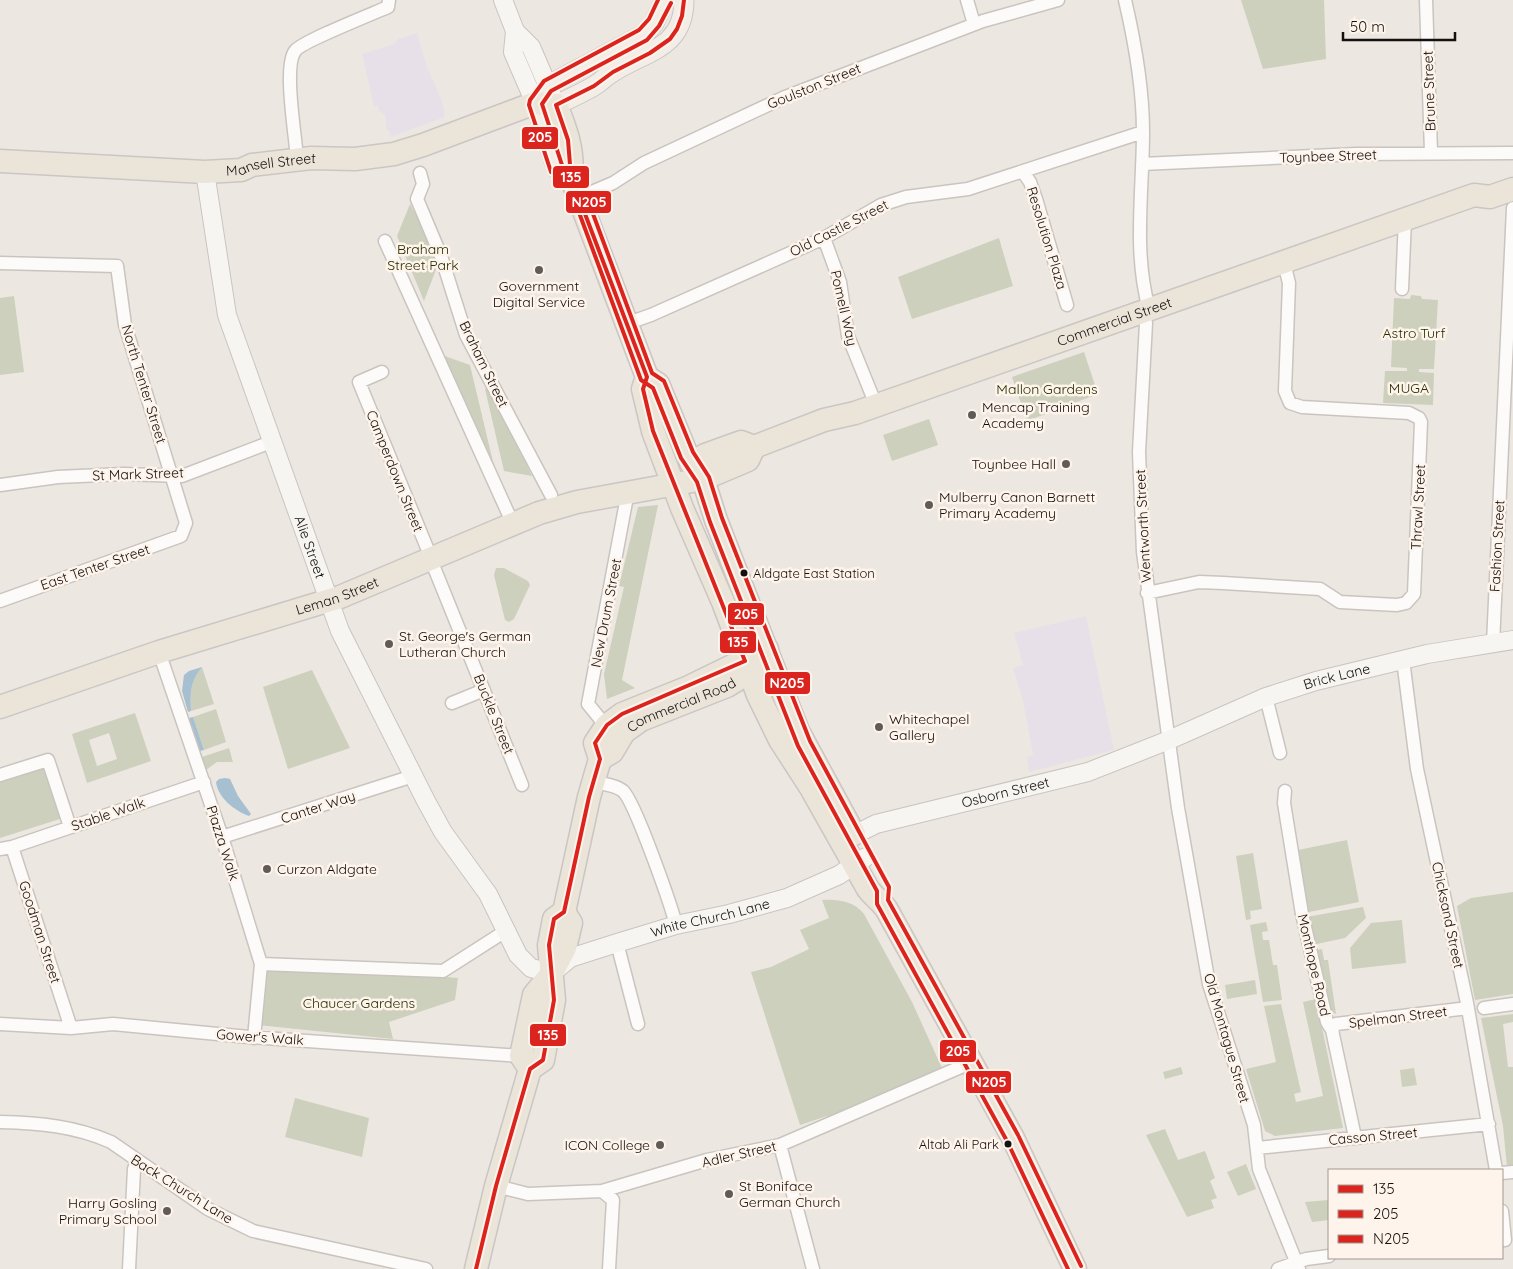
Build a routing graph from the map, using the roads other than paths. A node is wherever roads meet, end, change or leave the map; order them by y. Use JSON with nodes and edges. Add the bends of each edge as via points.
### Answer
{"nodes":[{"id":1,"x":389,"y":0,"type":"edge"},
{"id":2,"x":503,"y":0,"type":"edge"},
{"id":3,"x":665,"y":0,"type":"edge"},
{"id":4,"x":684,"y":0,"type":"edge"},
{"id":5,"x":967,"y":0,"type":"edge"},
{"id":6,"x":1058,"y":0,"type":"edge"},
{"id":7,"x":1125,"y":0,"type":"edge"},
{"id":8,"x":1426,"y":0,"type":"edge"},
{"id":9,"x":974,"y":24,"type":"junction"},
{"id":10,"x":546,"y":98,"type":"junction"},
{"id":11,"x":1143,"y":132,"type":"junction"},
{"id":12,"x":1431,"y":152,"type":"junction"},
{"id":13,"x":1513,"y":153,"type":"edge"},
{"id":14,"x":297,"y":160,"type":"junction"},
{"id":15,"x":0,"y":161,"type":"edge"},
{"id":16,"x":1142,"y":164,"type":"junction"},
{"id":17,"x":206,"y":172,"type":"junction"},
{"id":18,"x":1023,"y":172,"type":"junction"},
{"id":19,"x":420,"y":173,"type":"dead end"},
{"id":20,"x":1513,"y":175,"type":"edge"},
{"id":21,"x":576,"y":187,"type":"junction"},
{"id":22,"x":1513,"y":190,"type":"edge"},
{"id":23,"x":1474,"y":196,"type":"junction"},
{"id":24,"x":1513,"y":208,"type":"edge"},
{"id":25,"x":1405,"y":219,"type":"junction"},
{"id":26,"x":824,"y":238,"type":"junction"},
{"id":27,"x":385,"y":241,"type":"dead end"},
{"id":28,"x":0,"y":263,"type":"edge"},
{"id":29,"x":1284,"y":263,"type":"junction"},
{"id":30,"x":1402,"y":289,"type":"dead end"},
{"id":31,"x":1068,"y":305,"type":"dead end"},
{"id":32,"x":1146,"y":310,"type":"junction"},
{"id":33,"x":628,"y":323,"type":"junction"},
{"id":34,"x":382,"y":372,"type":"dead end"},
{"id":35,"x":647,"y":377,"type":"junction"},
{"id":36,"x":876,"y":405,"type":"junction"},
{"id":37,"x":271,"y":442,"type":"junction"},
{"id":38,"x":692,"y":473,"type":"junction"},
{"id":39,"x":173,"y":475,"type":"junction"},
{"id":40,"x":0,"y":485,"type":"edge"},
{"id":41,"x":551,"y":495,"type":"dead end"},
{"id":42,"x":626,"y":502,"type":"dead end"},
{"id":43,"x":508,"y":513,"type":"dead end"},
{"id":44,"x":186,"y":529,"type":"joint"},
{"id":45,"x":432,"y":560,"type":"junction"},
{"id":46,"x":1147,"y":593,"type":"junction"},
{"id":47,"x":0,"y":600,"type":"edge"},
{"id":48,"x":328,"y":601,"type":"junction"},
{"id":49,"x":1513,"y":640,"type":"edge"},
{"id":50,"x":1493,"y":644,"type":"junction"},
{"id":51,"x":159,"y":652,"type":"junction"},
{"id":52,"x":769,"y":654,"type":"junction"},
{"id":53,"x":1403,"y":660,"type":"junction"},
{"id":54,"x":747,"y":666,"type":"junction"},
{"id":55,"x":484,"y":690,"type":"junction"},
{"id":56,"x":1266,"y":697,"type":"junction"},
{"id":57,"x":452,"y":703,"type":"dead end"},
{"id":58,"x":0,"y":707,"type":"edge"},
{"id":59,"x":601,"y":720,"type":"dead end"},
{"id":60,"x":1169,"y":740,"type":"junction"},
{"id":61,"x":1280,"y":753,"type":"dead end"},
{"id":62,"x":0,"y":775,"type":"edge"},
{"id":63,"x":413,"y":776,"type":"junction"},
{"id":64,"x":204,"y":782,"type":"junction"},
{"id":65,"x":594,"y":782,"type":"junction"},
{"id":66,"x":522,"y":785,"type":"dead end"},
{"id":67,"x":1285,"y":791,"type":"dead end"},
{"id":68,"x":70,"y":827,"type":"junction"},
{"id":69,"x":222,"y":837,"type":"junction"},
{"id":70,"x":848,"y":838,"type":"junction"},
{"id":71,"x":6,"y":848,"type":"edge"},
{"id":72,"x":860,"y":861,"type":"junction"},
{"id":73,"x":676,"y":925,"type":"junction"},
{"id":74,"x":507,"y":930,"type":"junction"},
{"id":75,"x":617,"y":943,"type":"junction"},
{"id":76,"x":261,"y":964,"type":"junction"},
{"id":77,"x":552,"y":973,"type":"junction"},
{"id":78,"x":1513,"y":1004,"type":"edge"},
{"id":79,"x":1468,"y":1008,"type":"junction"},
{"id":80,"x":1484,"y":1008,"type":"dead end"},
{"id":81,"x":0,"y":1024,"type":"edge"},
{"id":82,"x":638,"y":1024,"type":"dead end"},
{"id":83,"x":71,"y":1028,"type":"junction"},
{"id":84,"x":1332,"y":1030,"type":"junction"},
{"id":85,"x":254,"y":1038,"type":"junction"},
{"id":86,"x":525,"y":1063,"type":"junction"},
{"id":87,"x":970,"y":1063,"type":"junction"},
{"id":88,"x":0,"y":1122,"type":"edge"},
{"id":89,"x":1489,"y":1124,"type":"junction"},
{"id":90,"x":1355,"y":1137,"type":"junction"},
{"id":91,"x":780,"y":1145,"type":"junction"},
{"id":92,"x":1256,"y":1148,"type":"junction"},
{"id":93,"x":137,"y":1161,"type":"junction"},
{"id":94,"x":1496,"y":1169,"type":"edge"},
{"id":95,"x":496,"y":1186,"type":"junction"},
{"id":96,"x":602,"y":1191,"type":"junction"},
{"id":97,"x":1503,"y":1217,"type":"edge"},
{"id":98,"x":1507,"y":1239,"type":"edge"},
{"id":99,"x":1328,"y":1256,"type":"edge"},
{"id":100,"x":1298,"y":1266,"type":"edge"},
{"id":101,"x":129,"y":1269,"type":"edge"},
{"id":102,"x":426,"y":1269,"type":"edge"},
{"id":103,"x":476,"y":1269,"type":"edge"},
{"id":104,"x":609,"y":1269,"type":"edge"},
{"id":105,"x":813,"y":1269,"type":"edge"},
{"id":106,"x":1075,"y":1269,"type":"edge"},
{"id":107,"x":1278,"y":1269,"type":"edge"}],
"edges":[{"from":1,"to":14,"type":"street","via":[[388,7],[306,42],[295,50],[289,66]]},
{"from":2,"to":10,"type":"main road","via":[[515,31],[513,52]]},
{"from":3,"to":10,"type":"main road","via":[[654,23],[643,34]]},
{"from":4,"to":10,"type":"main road","via":[[681,21],[667,42],[656,51],[612,72],[590,88]]},
{"from":5,"to":9,"type":"street"},
{"from":6,"to":9,"type":"street","name":"Goulston Street"},
{"from":7,"to":11,"type":"street","name":"Wentworth Street","via":[[1142,96]]},
{"from":8,"to":12,"type":"street","name":"Brune Street"},
{"from":9,"to":21,"type":"street","name":"Goulston Street","via":[[784,96],[644,163],[613,183]]},
{"from":10,"to":14,"type":"highway","name":"Mansell Street","via":[[394,154],[355,159]]},
{"from":10,"to":21,"type":"highway","via":[[566,129],[574,158]]},
{"from":11,"to":16,"type":"street","name":"Wentworth Street"},
{"from":11,"to":18,"type":"street","name":"Old Castle Street"},
{"from":12,"to":13,"type":"street","name":"Toynbee Street"},
{"from":12,"to":16,"type":"street","name":"Toynbee Street"},
{"from":14,"to":17,"type":"highway","name":"Mansell Street","via":[[252,165],[241,170]]},
{"from":15,"to":17,"type":"highway","name":"Mansell Street"},
{"from":16,"to":32,"type":"street","name":"Wentworth Street","via":[[1140,245]]},
{"from":17,"to":37,"type":"main road","name":"Alie Street","via":[[227,315]]},
{"from":18,"to":26,"type":"street","name":"Old Castle Street","via":[[968,189],[906,197],[882,205]]},
{"from":18,"to":31,"type":"street","name":"Resolution Plaza","via":[[1036,199]]},
{"from":19,"to":41,"type":"street","name":"Braham Street","via":[[423,184],[417,199],[441,256],[466,335]]},
{"from":20,"to":23,"type":"highway","name":"Commercial Street","via":[[1486,183]]},
{"from":21,"to":33,"type":"highway"},
{"from":22,"to":23,"type":"highway","name":"Commercial Street","via":[[1490,197]]},
{"from":23,"to":25,"type":"highway","name":"Commercial Street"},
{"from":24,"to":50,"type":"street","name":"Fashion Street"},
{"from":25,"to":29,"type":"highway","name":"Commercial Street"},
{"from":25,"to":30,"type":"street"},
{"from":26,"to":33,"type":"street","name":"Old Castle Street"},
{"from":26,"to":36,"type":"street","name":"Pomell Way","via":[[842,288],[848,336]]},
{"from":27,"to":43,"type":"street"},
{"from":28,"to":39,"type":"street","name":"North Tenter Street","via":[[117,266],[125,325]]},
{"from":29,"to":32,"type":"highway","name":"Commercial Street"},
{"from":29,"to":46,"type":"street","name":"Thrawl Street","via":[[1289,283],[1285,391],[1290,403],[1302,407],[1409,413],[1419,418],[1422,428],[1414,594],[1398,606],[1340,602],[1320,589],[1223,583],[1199,582]]},
{"from":32,"to":36,"type":"highway","name":"Commercial Street"},
{"from":32,"to":46,"type":"street","name":"Wentworth Street","via":[[1139,452]]},
{"from":33,"to":35,"type":"highway"},
{"from":34,"to":45,"type":"street","name":"Camperdown Street","via":[[359,382]]},
{"from":35,"to":38,"type":"highway","via":[[643,389],[649,416]]},
{"from":35,"to":38,"type":"highway","via":[[658,384],[663,395],[681,407]]},
{"from":36,"to":38,"type":"highway","name":"Commercial Street","via":[[824,420],[754,447],[748,460]]},
{"from":37,"to":39,"type":"street","name":"St Mark Street","via":[[182,476]]},
{"from":37,"to":48,"type":"main road","name":"Alie Street"},
{"from":38,"to":45,"type":"highway","name":"Leman Street","via":[[552,509]]},
{"from":38,"to":52,"type":"highway","via":[[716,520]]},
{"from":38,"to":54,"type":"highway","via":[[723,602]]},
{"from":39,"to":40,"type":"street","name":"St Mark Street","via":[[58,477]]},
{"from":39,"to":44,"type":"street","name":"North Tenter Street"},
{"from":42,"to":59,"type":"street","name":"New Drum Street","via":[[588,704]]},
{"from":44,"to":47,"type":"street","name":"East Tenter Street","via":[[181,536]]},
{"from":45,"to":48,"type":"highway","name":"Leman Street"},
{"from":45,"to":55,"type":"street","name":"Buckle Street"},
{"from":46,"to":60,"type":"street","name":"Wentworth Street"},
{"from":48,"to":51,"type":"highway","name":"Leman Street"},
{"from":48,"to":63,"type":"main road","name":"Alie Street"},
{"from":49,"to":50,"type":"main road","name":"Brick Lane"},
{"from":50,"to":53,"type":"main road","name":"Brick Lane"},
{"from":51,"to":58,"type":"highway","name":"Leman Street"},
{"from":51,"to":64,"type":"street","name":"Piazza Walk"},
{"from":52,"to":54,"type":"highway","name":"Commercial Road"},
{"from":52,"to":70,"type":"highway","via":[[804,744]]},
{"from":53,"to":56,"type":"main road","name":"Brick Lane","via":[[1341,674]]},
{"from":53,"to":79,"type":"street","name":"Chicksand Street","via":[[1417,768]]},
{"from":54,"to":65,"type":"highway","name":"Commercial Road","via":[[727,686],[641,720],[624,732],[612,752],[600,759]]},
{"from":54,"to":70,"type":"highway","via":[[780,740]]},
{"from":55,"to":57,"type":"street"},
{"from":55,"to":66,"type":"street","name":"Buckle Street"},
{"from":56,"to":60,"type":"main road","name":"Brick Lane"},
{"from":56,"to":61,"type":"street"},
{"from":60,"to":70,"type":"main road","name":"Osborn Street","via":[[1088,772],[876,824]]},
{"from":60,"to":92,"type":"street","name":"Old Montague Street","via":[[1209,984],[1254,1125]]},
{"from":62,"to":68,"type":"street","via":[[48,760]]},
{"from":63,"to":69,"type":"street","name":"Canter Way"},
{"from":63,"to":74,"type":"main road","name":"Alie Street","via":[[443,832],[488,894]]},
{"from":64,"to":68,"type":"street","name":"Stable Walk"},
{"from":64,"to":69,"type":"street","name":"Piazza Walk"},
{"from":65,"to":73,"type":"street","via":[[624,792],[630,802]]},
{"from":65,"to":77,"type":"highway","name":"Commercial Road","via":[[564,912],[554,919],[549,945]]},
{"from":67,"to":84,"type":"street","name":"Monthope Road","via":[[1284,803],[1302,914]]},
{"from":68,"to":71,"type":"street","name":"Stable Walk"},
{"from":69,"to":76,"type":"street","name":"Piazza Walk"},
{"from":70,"to":72,"type":"highway"},
{"from":71,"to":83,"type":"street","name":"Goodman Street"},
{"from":72,"to":73,"type":"main road","name":"White Church Lane","via":[[787,898]]},
{"from":72,"to":87,"type":"highway","via":[[883,890],[882,901]]},
{"from":73,"to":75,"type":"main road","name":"White Church Lane"},
{"from":74,"to":76,"type":"street","via":[[444,971]]},
{"from":74,"to":77,"type":"main road","name":"Alie Street","via":[[518,954],[531,968]]},
{"from":75,"to":77,"type":"main road","name":"White Church Lane","via":[[570,958]]},
{"from":75,"to":82,"type":"street"},
{"from":76,"to":85,"type":"street","name":"Piazza Walk"},
{"from":77,"to":86,"type":"highway","name":"Commercial Road","via":[[554,1000],[543,1060]]},
{"from":78,"to":80,"type":"street"},
{"from":79,"to":84,"type":"street","name":"Spelman Street","via":[[1336,1024]]},
{"from":79,"to":89,"type":"street","name":"Chicksand Street"},
{"from":81,"to":83,"type":"street","name":"Gower's Walk"},
{"from":83,"to":85,"type":"street","name":"Gower's Walk","via":[[113,1024]]},
{"from":84,"to":90,"type":"street","name":"Monthope Road"},
{"from":85,"to":86,"type":"street","name":"Gower's Walk"},
{"from":86,"to":95,"type":"highway","name":"Commercial Road"},
{"from":87,"to":91,"type":"street","name":"Adler Street"},
{"from":87,"to":106,"type":"highway","via":[[1013,1138]]},
{"from":88,"to":93,"type":"street","name":"Back Church Lane","via":[[72,1127],[111,1142]]},
{"from":89,"to":90,"type":"street","name":"Casson Street"},
{"from":89,"to":94,"type":"street","name":"Chicksand Street"},
{"from":90,"to":92,"type":"street","name":"Casson Street"},
{"from":91,"to":96,"type":"street","name":"Adler Street","via":[[707,1160]]},
{"from":91,"to":105,"type":"street"},
{"from":92,"to":100,"type":"street","name":"Old Montague Street","via":[[1259,1169]]},
{"from":93,"to":101,"type":"street"},
{"from":93,"to":102,"type":"street","name":"Back Church Lane","via":[[208,1209],[253,1231]]},
{"from":95,"to":96,"type":"street","name":"Adler Street","via":[[528,1194]]},
{"from":95,"to":103,"type":"highway","name":"Commercial Road"},
{"from":96,"to":104,"type":"street","via":[[613,1200]]},
{"from":97,"to":98,"type":"street"},
{"from":99,"to":100,"type":"street"},
{"from":100,"to":107,"type":"street"}]}
